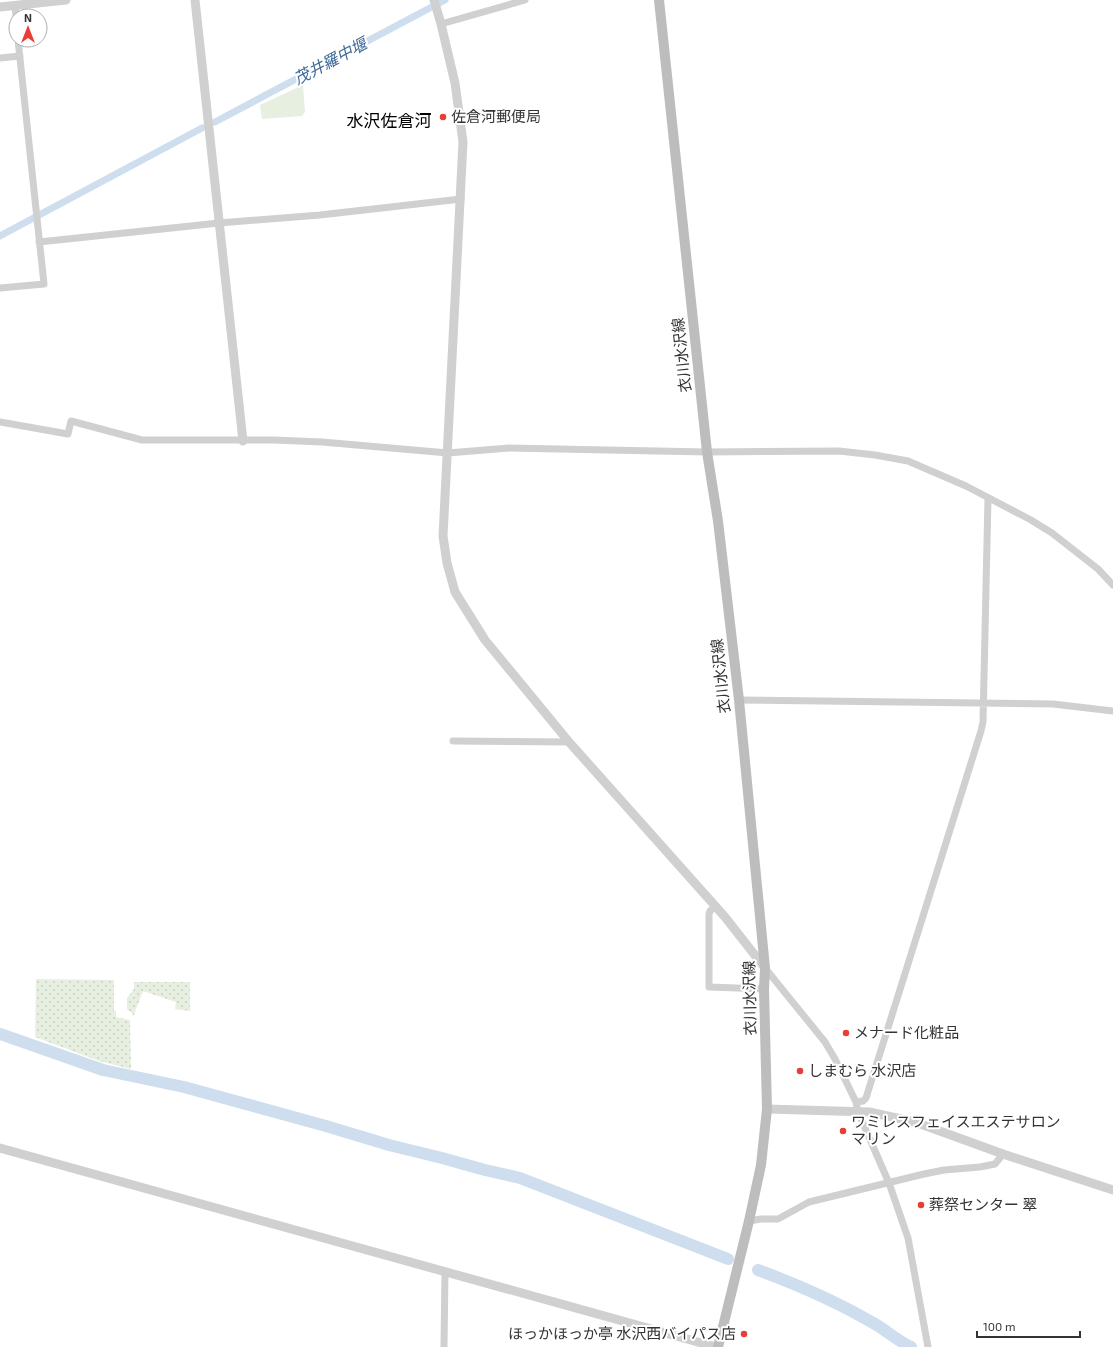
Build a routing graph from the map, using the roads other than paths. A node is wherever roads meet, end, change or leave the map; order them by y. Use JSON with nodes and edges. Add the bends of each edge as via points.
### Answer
{"nodes":[{"id":1,"x":66,"y":0,"type":"edge"},
{"id":2,"x":195,"y":0,"type":"edge"},
{"id":3,"x":525,"y":0,"type":"edge"},
{"id":4,"x":659,"y":0,"type":"edge"},
{"id":5,"x":435,"y":4,"type":"edge"},
{"id":6,"x":15,"y":6,"type":"joint"},
{"id":7,"x":0,"y":7,"type":"edge"},
{"id":8,"x":441,"y":24,"type":"junction"},
{"id":9,"x":19,"y":48,"type":"edge"},
{"id":10,"x":20,"y":56,"type":"junction"},
{"id":11,"x":0,"y":58,"type":"edge"},
{"id":12,"x":461,"y":199,"type":"junction"},
{"id":13,"x":219,"y":223,"type":"junction"},
{"id":14,"x":40,"y":242,"type":"junction"},
{"id":15,"x":0,"y":288,"type":"edge"},
{"id":16,"x":0,"y":422,"type":"edge"},
{"id":17,"x":243,"y":441,"type":"junction"},
{"id":18,"x":708,"y":452,"type":"junction"},
{"id":19,"x":448,"y":453,"type":"junction"},
{"id":20,"x":988,"y":498,"type":"junction"},
{"id":21,"x":1113,"y":585,"type":"edge"},
{"id":22,"x":739,"y":700,"type":"junction"},
{"id":23,"x":983,"y":703,"type":"junction"},
{"id":24,"x":1113,"y":711,"type":"edge"},
{"id":25,"x":453,"y":741,"type":"dead end"},
{"id":26,"x":569,"y":742,"type":"junction"},
{"id":27,"x":716,"y":906,"type":"junction"},
{"id":28,"x":765,"y":968,"type":"junction"},
{"id":29,"x":764,"y":989,"type":"junction"},
{"id":30,"x":856,"y":1102,"type":"junction"},
{"id":31,"x":767,"y":1109,"type":"junction"},
{"id":32,"x":858,"y":1112,"type":"junction"},
{"id":33,"x":0,"y":1148,"type":"edge"},
{"id":34,"x":1003,"y":1154,"type":"junction"},
{"id":35,"x":889,"y":1183,"type":"junction"},
{"id":36,"x":1113,"y":1190,"type":"edge"},
{"id":37,"x":749,"y":1221,"type":"junction"},
{"id":38,"x":445,"y":1271,"type":"junction"},
{"id":39,"x":444,"y":1347,"type":"edge"},
{"id":40,"x":717,"y":1347,"type":"edge"},
{"id":41,"x":928,"y":1347,"type":"edge"}],
"edges":[{"from":1,"to":6,"type":"street"},
{"from":2,"to":13,"type":"street"},
{"from":3,"to":8,"type":"street"},
{"from":4,"to":18,"type":"main road","name":"衣川水沢線"},
{"from":5,"to":8,"type":"street"},
{"from":6,"to":7,"type":"street"},
{"from":8,"to":12,"type":"street","via":[[456,83],[463,142]]},
{"from":9,"to":10,"type":"street"},
{"from":10,"to":11,"type":"street"},
{"from":10,"to":14,"type":"street"},
{"from":12,"to":13,"type":"street","via":[[320,215]]},
{"from":12,"to":19,"type":"street"},
{"from":13,"to":14,"type":"street"},
{"from":13,"to":17,"type":"street"},
{"from":14,"to":15,"type":"street","via":[[44,284]]},
{"from":16,"to":17,"type":"street","via":[[68,434],[71,421],[142,440]]},
{"from":17,"to":19,"type":"street","via":[[322,442]]},
{"from":18,"to":19,"type":"street","via":[[509,448]]},
{"from":18,"to":20,"type":"street","via":[[839,451],[875,455],[908,461]]},
{"from":18,"to":22,"type":"main road","name":"衣川水沢線"},
{"from":19,"to":26,"type":"street","via":[[443,536],[455,592],[485,640]]},
{"from":20,"to":21,"type":"street","via":[[1052,533],[1098,569]]},
{"from":20,"to":23,"type":"street"},
{"from":22,"to":23,"type":"street"},
{"from":22,"to":28,"type":"main road","name":"衣川水沢線"},
{"from":23,"to":24,"type":"street","via":[[1053,704]]},
{"from":23,"to":30,"type":"street","via":[[983,722],[975,752],[866,1098]]},
{"from":25,"to":26,"type":"street"},
{"from":26,"to":27,"type":"street"},
{"from":27,"to":28,"type":"street"},
{"from":27,"to":29,"type":"street","via":[[709,914],[709,987]]},
{"from":28,"to":29,"type":"main road","name":"衣川水沢線"},
{"from":28,"to":30,"type":"street","via":[[825,1042]]},
{"from":29,"to":31,"type":"main road","name":"衣川水沢線"},
{"from":30,"to":32,"type":"street"},
{"from":31,"to":32,"type":"street"},
{"from":31,"to":37,"type":"main road","name":"衣川水沢線","via":[[761,1165]]},
{"from":32,"to":34,"type":"street","via":[[915,1122]]},
{"from":32,"to":35,"type":"street"},
{"from":33,"to":38,"type":"street"},
{"from":34,"to":35,"type":"street","via":[[995,1164],[944,1170]]},
{"from":34,"to":36,"type":"street"},
{"from":35,"to":37,"type":"street","via":[[809,1202],[778,1219]]},
{"from":35,"to":41,"type":"street","via":[[908,1238]]},
{"from":37,"to":40,"type":"main road","name":"衣川水沢線"},
{"from":38,"to":39,"type":"street"},
{"from":38,"to":40,"type":"street"}]}
